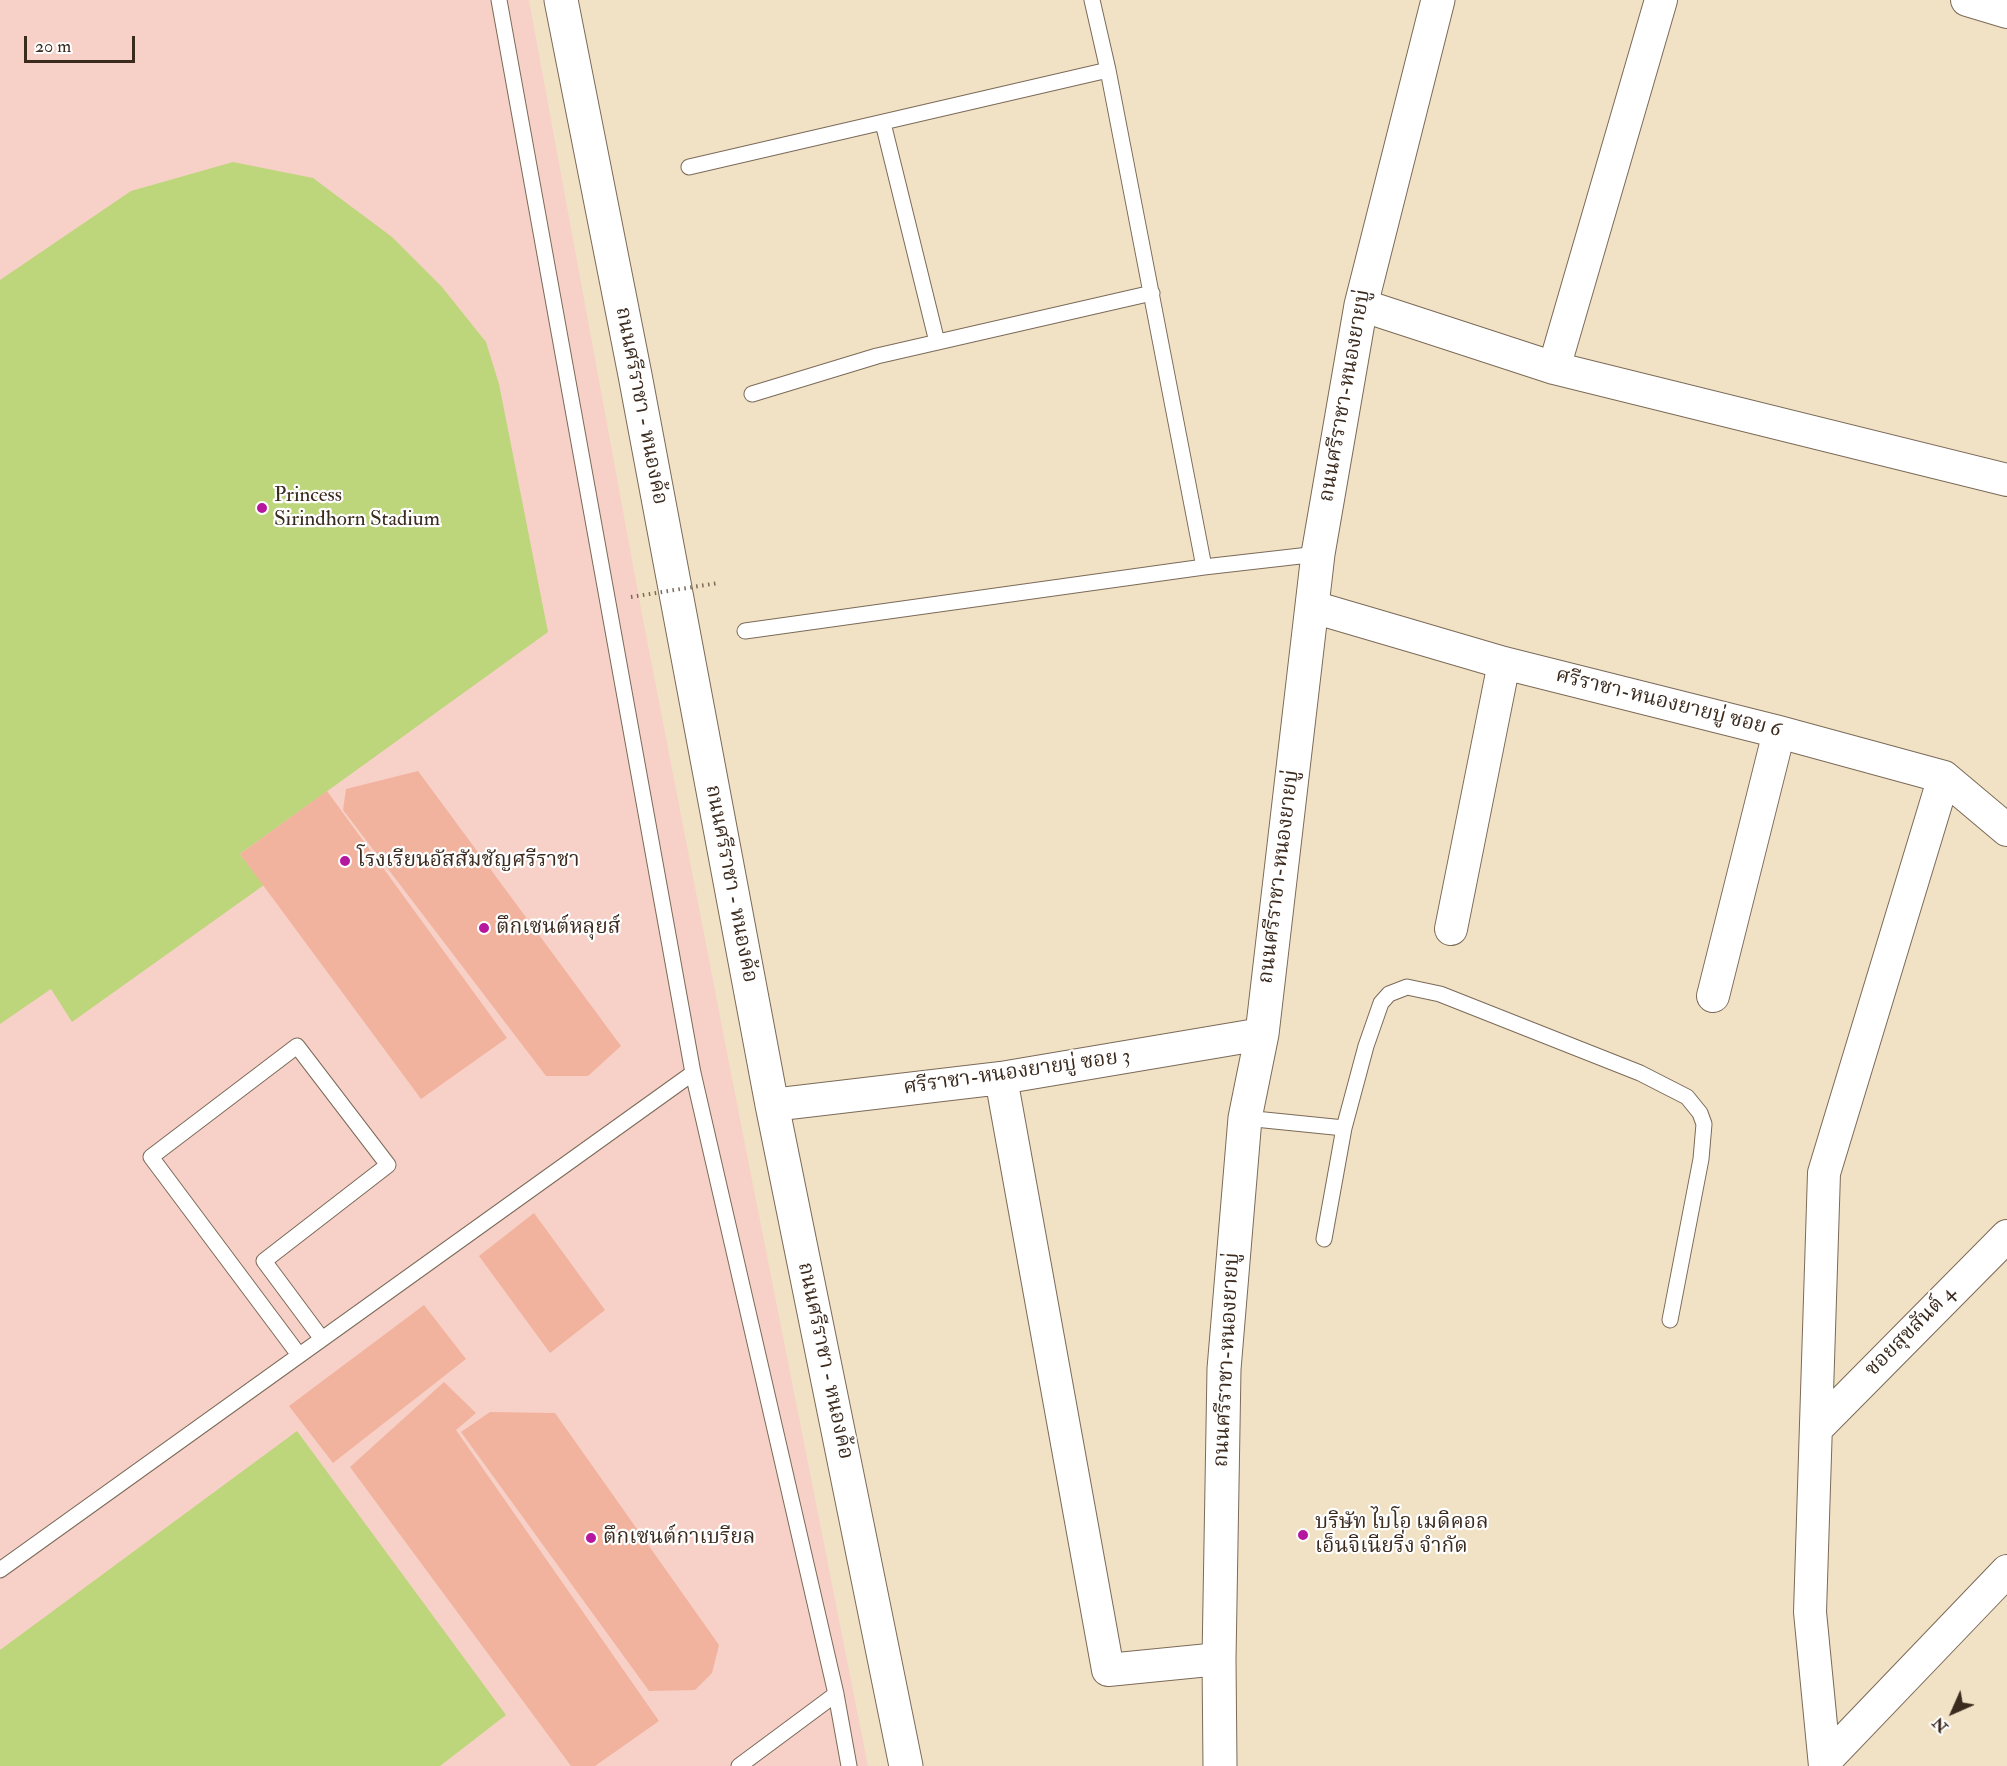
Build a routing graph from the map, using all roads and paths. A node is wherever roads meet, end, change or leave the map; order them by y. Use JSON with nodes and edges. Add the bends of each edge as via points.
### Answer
{"nodes":[{"id":1,"x":499,"y":0,"type":"edge"},
{"id":2,"x":561,"y":0,"type":"edge"},
{"id":3,"x":1092,"y":0,"type":"edge"},
{"id":4,"x":1438,"y":0,"type":"edge"},
{"id":5,"x":1661,"y":0,"type":"edge"},
{"id":6,"x":1967,"y":0,"type":"edge"},
{"id":7,"x":2007,"y":12,"type":"edge"},
{"id":8,"x":1107,"y":70,"type":"junction"},
{"id":9,"x":882,"y":123,"type":"junction"},
{"id":10,"x":688,"y":167,"type":"dead end"},
{"id":11,"x":1152,"y":293,"type":"junction"},
{"id":12,"x":1360,"y":305,"type":"junction"},
{"id":13,"x":938,"y":342,"type":"junction"},
{"id":14,"x":1554,"y":368,"type":"junction"},
{"id":15,"x":752,"y":394,"type":"dead end"},
{"id":16,"x":2007,"y":480,"type":"edge"},
{"id":17,"x":1318,"y":554,"type":"junction"},
{"id":18,"x":1204,"y":567,"type":"junction"},
{"id":19,"x":718,"y":583,"type":"dead end"},
{"id":20,"x":631,"y":597,"type":"dead end"},
{"id":21,"x":1313,"y":607,"type":"junction"},
{"id":22,"x":745,"y":631,"type":"dead end"},
{"id":23,"x":1504,"y":663,"type":"junction"},
{"id":24,"x":1779,"y":732,"type":"junction"},
{"id":25,"x":1944,"y":777,"type":"junction"},
{"id":26,"x":2007,"y":830,"type":"edge"},
{"id":27,"x":1451,"y":929,"type":"dead end"},
{"id":28,"x":1713,"y":996,"type":"dead end"},
{"id":29,"x":1262,"y":1034,"type":"junction"},
{"id":30,"x":693,"y":1073,"type":"junction"},
{"id":31,"x":1001,"y":1078,"type":"junction"},
{"id":32,"x":771,"y":1105,"type":"junction"},
{"id":33,"x":1245,"y":1118,"type":"junction"},
{"id":34,"x":1344,"y":1128,"type":"junction"},
{"id":35,"x":2007,"y":1236,"type":"edge"},
{"id":36,"x":1324,"y":1239,"type":"dead end"},
{"id":37,"x":1670,"y":1320,"type":"dead end"},
{"id":38,"x":322,"y":1339,"type":"junction"},
{"id":39,"x":299,"y":1355,"type":"junction"},
{"id":40,"x":1816,"y":1429,"type":"junction"},
{"id":41,"x":0,"y":1570,"type":"edge"},
{"id":42,"x":2007,"y":1571,"type":"edge"},
{"id":43,"x":1219,"y":1659,"type":"junction"},
{"id":44,"x":836,"y":1694,"type":"junction"},
{"id":45,"x":1825,"y":1764,"type":"edge"},
{"id":46,"x":1224,"y":1765,"type":"edge"},
{"id":47,"x":740,"y":1766,"type":"edge"},
{"id":48,"x":849,"y":1766,"type":"edge"},
{"id":49,"x":906,"y":1766,"type":"edge"}],
"edges":[{"from":1,"to":30,"type":"lane"},
{"from":2,"to":32,"type":"main road","name":"ถนนศรีราชา - หนองค้อ"},
{"from":3,"to":8,"type":"lane"},
{"from":4,"to":12,"type":"main road","name":"ถนนศรีราชา-หนองยายบู่"},
{"from":5,"to":14,"type":"street"},
{"from":6,"to":7,"type":"street"},
{"from":8,"to":9,"type":"lane"},
{"from":8,"to":11,"type":"lane"},
{"from":9,"to":10,"type":"lane"},
{"from":9,"to":13,"type":"lane"},
{"from":11,"to":13,"type":"lane"},
{"from":11,"to":18,"type":"lane"},
{"from":12,"to":14,"type":"street"},
{"from":12,"to":17,"type":"main road","name":"ถนนศรีราชา-หนองยายบู่"},
{"from":13,"to":15,"type":"lane"},
{"from":14,"to":16,"type":"street"},
{"from":17,"to":18,"type":"lane"},
{"from":17,"to":21,"type":"main road","name":"ถนนศรีราชา-หนองยายบู่"},
{"from":18,"to":22,"type":"lane"},
{"from":19,"to":20,"type":"path","bridge":true},
{"from":21,"to":23,"type":"street","name":"ศรีราชา-หนองยายบู่ ซอย 6"},
{"from":21,"to":29,"type":"main road","name":"ถนนศรีราชา-หนองยายบู่"},
{"from":23,"to":24,"type":"street","name":"ศรีราชา-หนองยายบู่ ซอย 6"},
{"from":23,"to":27,"type":"street"},
{"from":24,"to":25,"type":"street","name":"ศรีราชา-หนองยายบู่ ซอย 6"},
{"from":24,"to":28,"type":"street"},
{"from":25,"to":26,"type":"street","name":"ศรีราชา-หนองยายบู่ ซอย 6"},
{"from":25,"to":40,"type":"street","via":[[1824,1173]]},
{"from":29,"to":31,"type":"street","name":"ศรีราชา-หนองยายบู่ ซอย 3"},
{"from":29,"to":33,"type":"main road","name":"ถนนศรีราชา-หนองยายบู่"},
{"from":30,"to":38,"type":"lane"},
{"from":30,"to":44,"type":"lane"},
{"from":31,"to":32,"type":"street","name":"ศรีราชา-หนองยายบู่ ซอย 3"},
{"from":31,"to":43,"type":"street","via":[[1108,1670]]},
{"from":32,"to":49,"type":"main road","name":"ถนนศรีราชา - หนองค้อ"},
{"from":33,"to":34,"type":"lane"},
{"from":33,"to":43,"type":"main road","name":"ถนนศรีราชา-หนองยายบู่","via":[[1224,1369]]},
{"from":34,"to":36,"type":"lane"},
{"from":34,"to":37,"type":"lane","via":[[1382,1003],[1389,994],[1407,987],[1474,1007],[1640,1073],[1687,1097],[1704,1124]]},
{"from":35,"to":40,"type":"street","name":"ซอยสุขสันต์ 4"},
{"from":38,"to":39,"type":"lane"},
{"from":38,"to":39,"type":"lane","via":[[264,1261],[388,1165],[297,1046],[151,1157]]},
{"from":39,"to":41,"type":"lane"},
{"from":40,"to":45,"type":"street","via":[[1810,1612]]},
{"from":42,"to":45,"type":"street"},
{"from":43,"to":46,"type":"main road","name":"ถนนศรีราชา-หนองยายบู่"},
{"from":44,"to":47,"type":"lane"},
{"from":44,"to":48,"type":"lane"}]}
